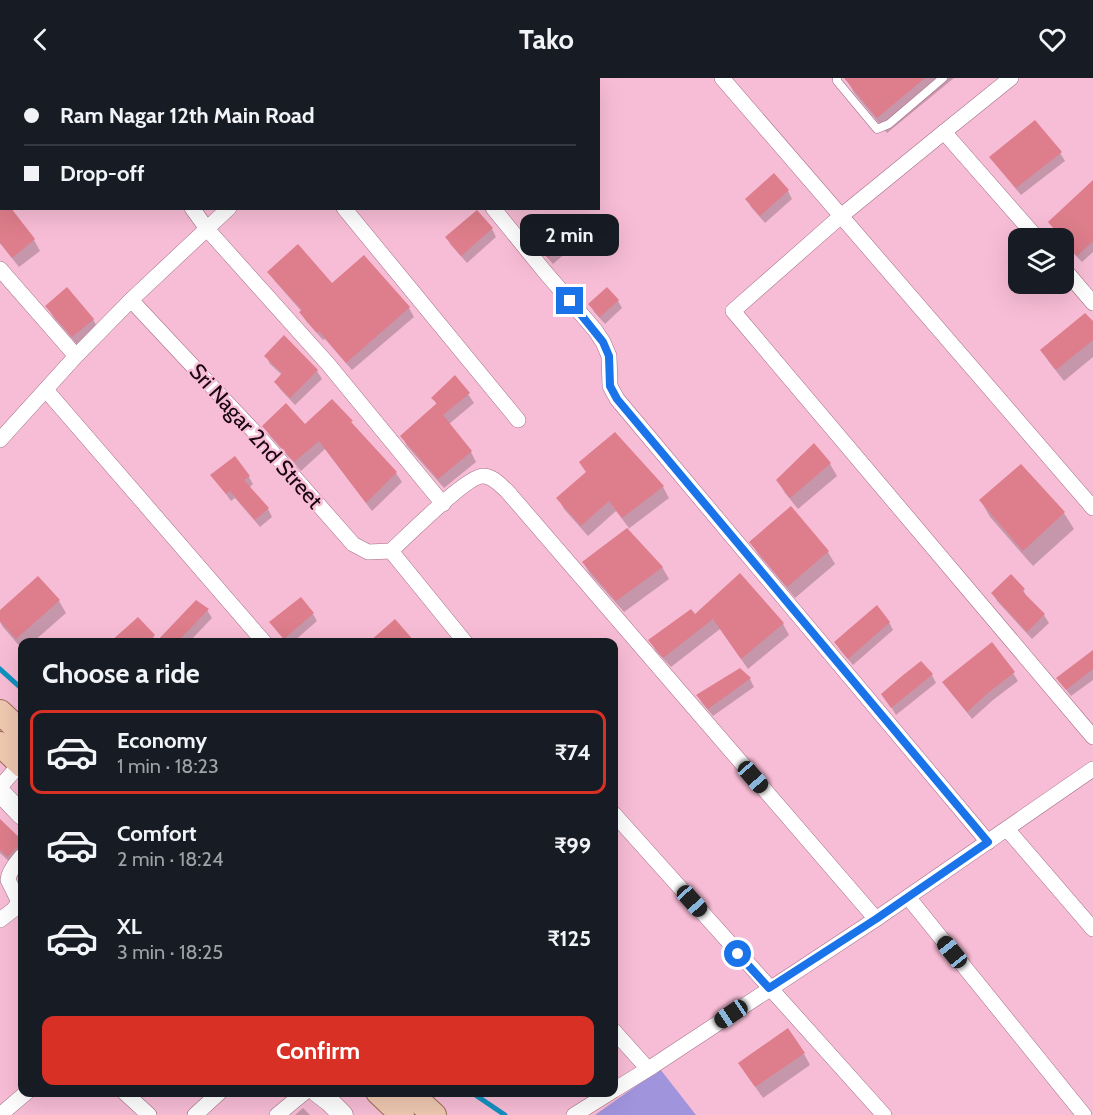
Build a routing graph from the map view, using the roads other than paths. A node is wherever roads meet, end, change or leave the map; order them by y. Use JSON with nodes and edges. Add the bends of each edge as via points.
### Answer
{"nodes":[{"id":1,"x":722,"y":78,"type":"edge"},
{"id":2,"x":837,"y":78,"type":"edge"},
{"id":3,"x":943,"y":78,"type":"edge"},
{"id":4,"x":1011,"y":78,"type":"edge"},
{"id":5,"x":944,"y":132,"type":"junction"},
{"id":6,"x":193,"y":210,"type":"edge"},
{"id":7,"x":227,"y":210,"type":"edge"},
{"id":8,"x":346,"y":210,"type":"edge"},
{"id":9,"x":494,"y":210,"type":"edge"},
{"id":10,"x":841,"y":216,"type":"junction"},
{"id":11,"x":1028,"y":228,"type":"edge"},
{"id":12,"x":207,"y":229,"type":"junction"},
{"id":13,"x":0,"y":269,"type":"edge"},
{"id":14,"x":1074,"y":281,"type":"edge"},
{"id":15,"x":131,"y":300,"type":"junction"},
{"id":16,"x":1093,"y":303,"type":"edge"},
{"id":17,"x":76,"y":356,"type":"junction"},
{"id":18,"x":46,"y":390,"type":"junction"},
{"id":19,"x":518,"y":420,"type":"dead end"},
{"id":20,"x":0,"y":440,"type":"edge"},
{"id":21,"x":443,"y":504,"type":"junction"},
{"id":22,"x":1093,"y":508,"type":"edge"},
{"id":23,"x":391,"y":551,"type":"junction"},
{"id":24,"x":261,"y":638,"type":"edge"},
{"id":25,"x":462,"y":638,"type":"edge"},
{"id":26,"x":0,"y":712,"type":"edge"},
{"id":27,"x":18,"y":729,"type":"edge"},
{"id":28,"x":1093,"y":737,"type":"edge"},
{"id":29,"x":0,"y":744,"type":"edge"},
{"id":30,"x":18,"y":760,"type":"edge"},
{"id":31,"x":18,"y":768,"type":"edge"},
{"id":32,"x":1093,"y":769,"type":"edge"},
{"id":33,"x":0,"y":787,"type":"edge"},
{"id":34,"x":0,"y":792,"type":"edge"},
{"id":35,"x":18,"y":811,"type":"edge"},
{"id":36,"x":618,"y":818,"type":"edge"},
{"id":37,"x":1007,"y":829,"type":"junction"},
{"id":38,"x":988,"y":842,"type":"junction"},
{"id":39,"x":18,"y":861,"type":"edge"},
{"id":40,"x":908,"y":897,"type":"junction"},
{"id":41,"x":18,"y":900,"type":"edge"},
{"id":42,"x":18,"y":903,"type":"edge"},
{"id":43,"x":876,"y":919,"type":"junction"},
{"id":44,"x":0,"y":920,"type":"edge"},
{"id":45,"x":1093,"y":928,"type":"edge"},
{"id":46,"x":769,"y":988,"type":"junction"},
{"id":47,"x":618,"y":1035,"type":"edge"},
{"id":48,"x":648,"y":1069,"type":"junction"},
{"id":49,"x":618,"y":1087,"type":"edge"},
{"id":50,"x":21,"y":1097,"type":"edge"},
{"id":51,"x":129,"y":1097,"type":"edge"},
{"id":52,"x":215,"y":1097,"type":"edge"},
{"id":53,"x":299,"y":1097,"type":"edge"},
{"id":54,"x":324,"y":1097,"type":"edge"},
{"id":55,"x":383,"y":1097,"type":"edge"},
{"id":56,"x":415,"y":1097,"type":"edge"},
{"id":57,"x":602,"y":1097,"type":"edge"},
{"id":58,"x":0,"y":1115,"type":"edge"},
{"id":59,"x":149,"y":1115,"type":"edge"},
{"id":60,"x":195,"y":1115,"type":"edge"},
{"id":61,"x":277,"y":1115,"type":"edge"},
{"id":62,"x":343,"y":1115,"type":"edge"},
{"id":63,"x":402,"y":1115,"type":"edge"},
{"id":64,"x":434,"y":1115,"type":"edge"},
{"id":65,"x":574,"y":1115,"type":"edge"},
{"id":66,"x":884,"y":1115,"type":"edge"},
{"id":67,"x":1084,"y":1115,"type":"edge"}],
"edges":[{"from":1,"to":10,"type":"street"},
{"from":2,"to":3,"type":"lane","via":[[877,129],[889,124]]},
{"from":4,"to":5,"type":"street"},
{"from":5,"to":10,"type":"street"},
{"from":5,"to":11,"type":"street"},
{"from":6,"to":12,"type":"street"},
{"from":7,"to":12,"type":"street"},
{"from":8,"to":19,"type":"street"},
{"from":9,"to":38,"type":"street","via":[[603,342],[609,356],[610,386],[617,399]]},
{"from":10,"to":22,"type":"street"},
{"from":10,"to":28,"type":"street","via":[[733,311]]},
{"from":12,"to":15,"type":"street"},
{"from":12,"to":21,"type":"street","via":[[328,364]]},
{"from":13,"to":17,"type":"street"},
{"from":14,"to":16,"type":"street"},
{"from":15,"to":17,"type":"street"},
{"from":15,"to":23,"type":"street","name":"Sri Nagar 2nd Street","via":[[353,543],[369,552]]},
{"from":17,"to":18,"type":"street"},
{"from":18,"to":20,"type":"street"},
{"from":18,"to":24,"type":"street"},
{"from":21,"to":23,"type":"street"},
{"from":21,"to":43,"type":"street","via":[[474,478],[483,476],[507,491]]},
{"from":23,"to":25,"type":"street"},
{"from":26,"to":27,"type":"main road"},
{"from":29,"to":30,"type":"main road"},
{"from":31,"to":33,"type":"street"},
{"from":32,"to":37,"type":"street"},
{"from":34,"to":35,"type":"street"},
{"from":36,"to":46,"type":"street"},
{"from":37,"to":38,"type":"street"},
{"from":37,"to":45,"type":"street"},
{"from":38,"to":40,"type":"street"},
{"from":39,"to":41,"type":"street","via":[[8,877]]},
{"from":40,"to":43,"type":"street"},
{"from":40,"to":67,"type":"street"},
{"from":42,"to":44,"type":"street"},
{"from":43,"to":46,"type":"street"},
{"from":46,"to":48,"type":"street"},
{"from":46,"to":66,"type":"street"},
{"from":47,"to":48,"type":"street"},
{"from":48,"to":49,"type":"street"},
{"from":50,"to":58,"type":"street"},
{"from":51,"to":59,"type":"street"},
{"from":52,"to":60,"type":"street"},
{"from":53,"to":61,"type":"street"},
{"from":54,"to":62,"type":"street"},
{"from":55,"to":63,"type":"main road"},
{"from":56,"to":64,"type":"main road"},
{"from":57,"to":65,"type":"street"}]}
